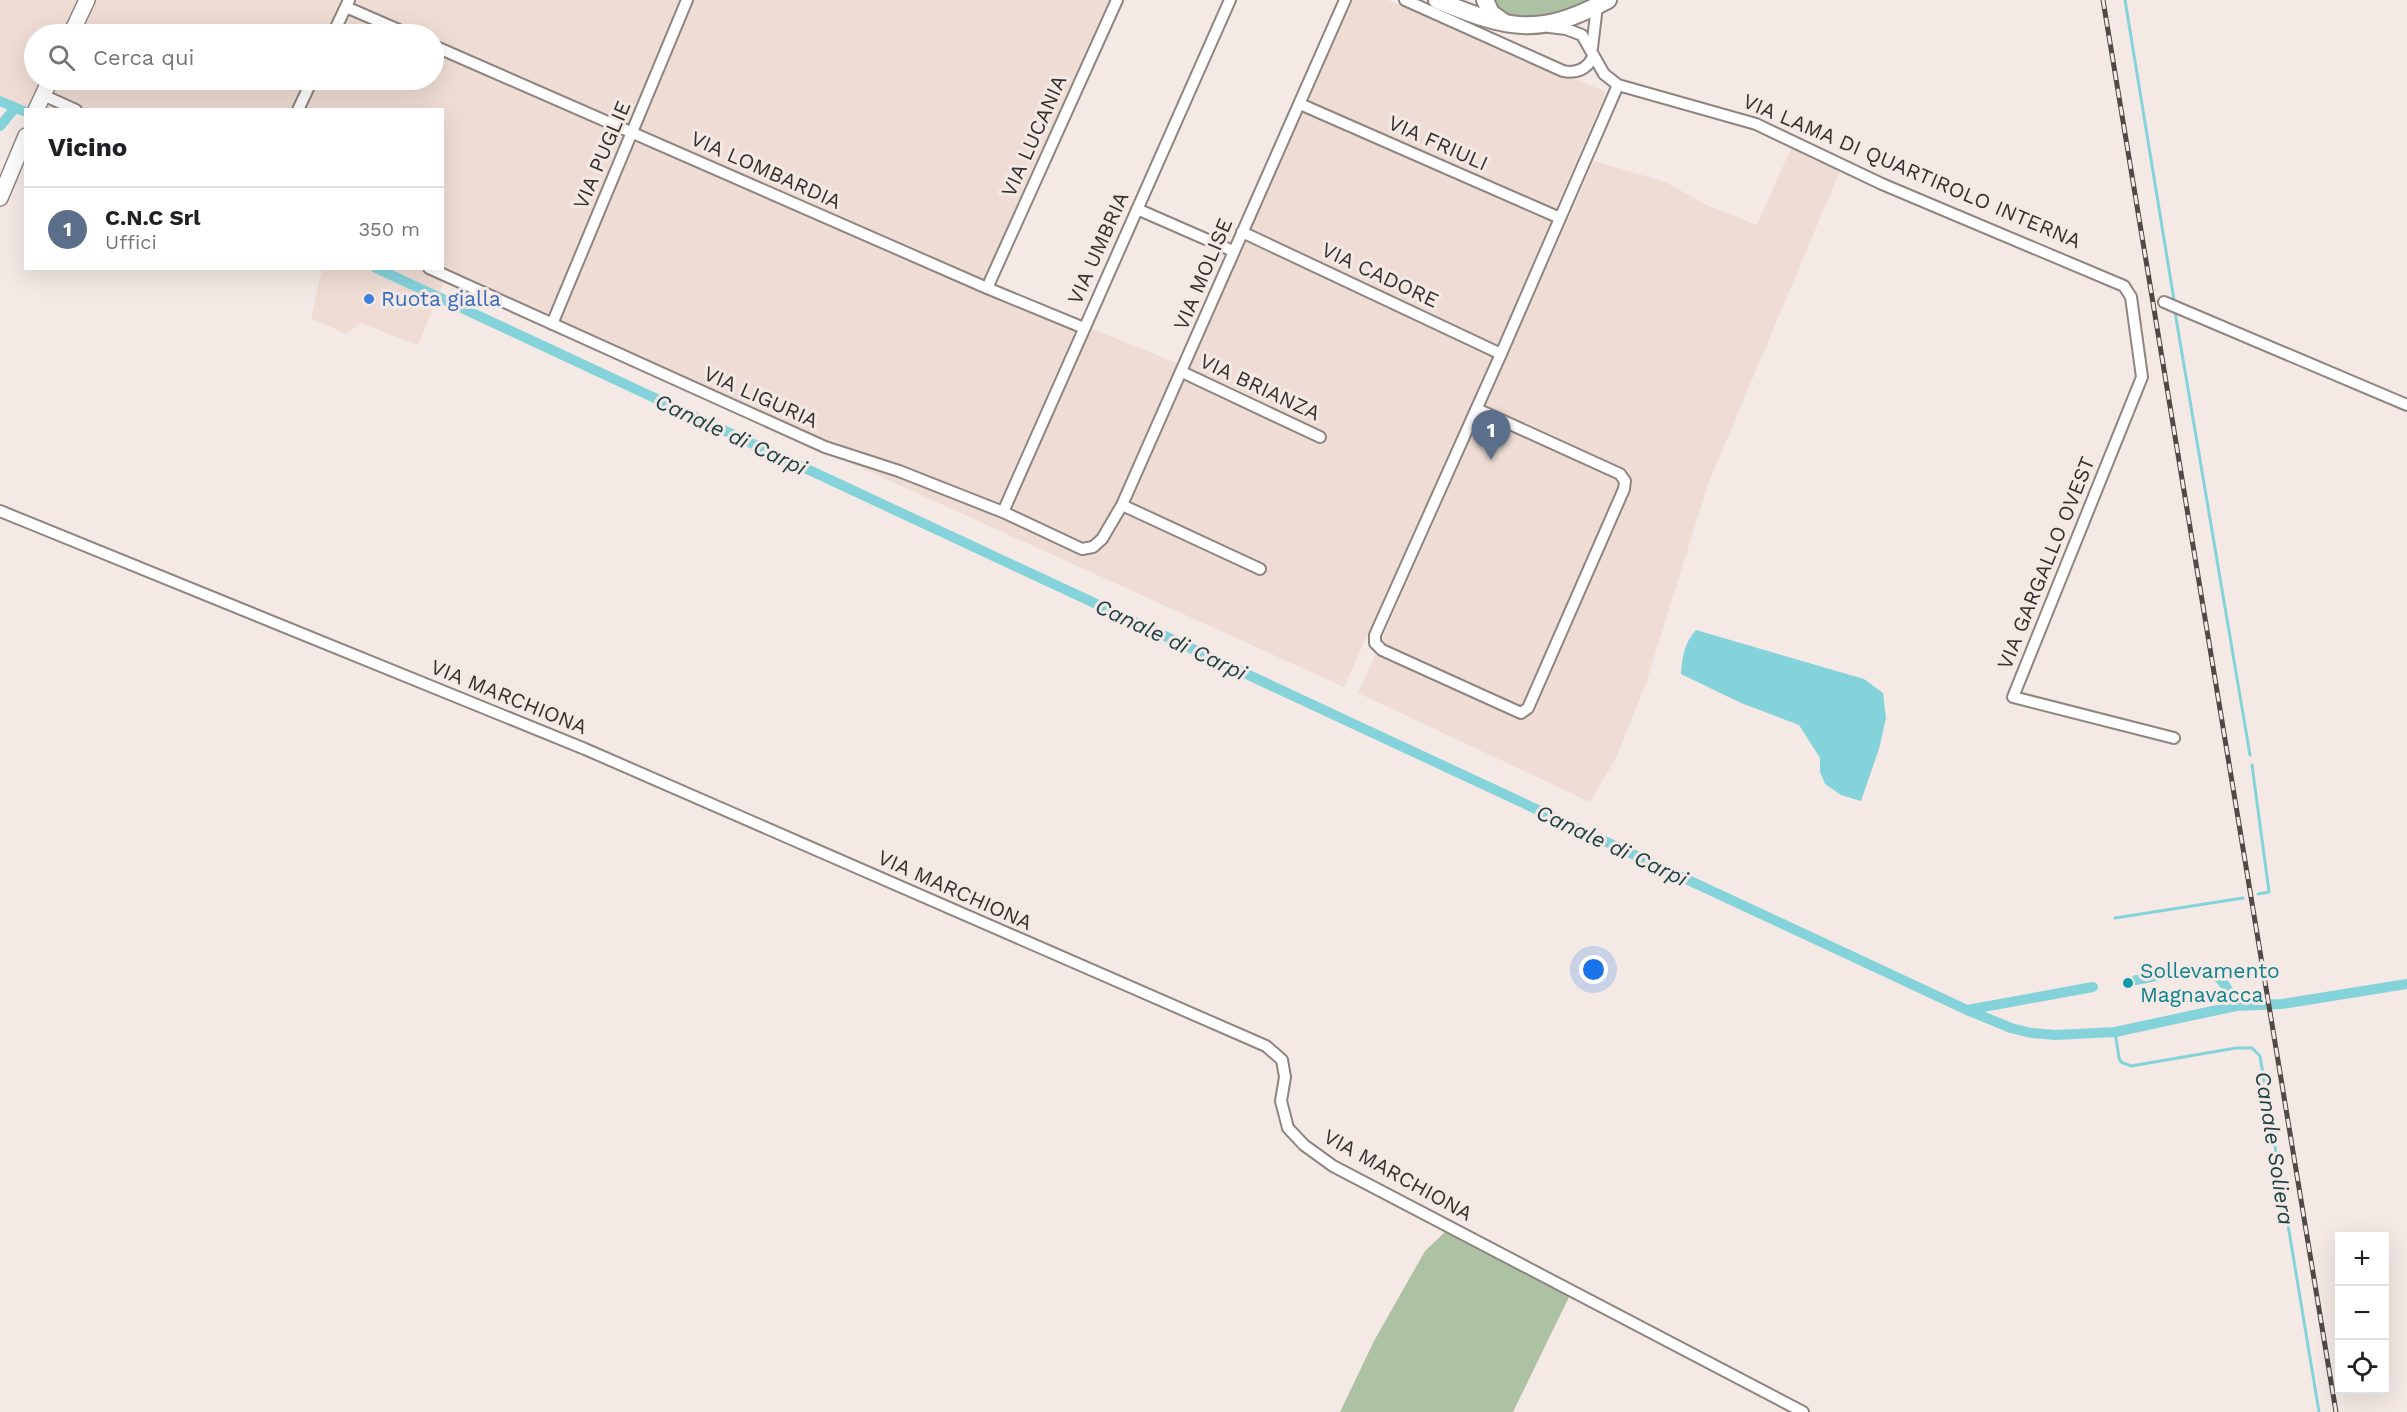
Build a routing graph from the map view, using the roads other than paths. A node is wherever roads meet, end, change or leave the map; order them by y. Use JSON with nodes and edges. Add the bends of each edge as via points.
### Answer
{"nodes":[{"id":1,"x":87,"y":0,"type":"edge"},
{"id":2,"x":1117,"y":0,"type":"edge"},
{"id":3,"x":1230,"y":0,"type":"edge"},
{"id":4,"x":1345,"y":0,"type":"edge"},
{"id":5,"x":1405,"y":0,"type":"edge"},
{"id":6,"x":1437,"y":0,"type":"edge"},
{"id":7,"x":1462,"y":0,"type":"edge"},
{"id":8,"x":1485,"y":0,"type":"edge"},
{"id":9,"x":683,"y":1,"type":"edge"},
{"id":10,"x":1602,"y":3,"type":"edge"},
{"id":11,"x":347,"y":4,"type":"edge"},
{"id":12,"x":76,"y":24,"type":"edge"},
{"id":13,"x":338,"y":24,"type":"edge"},
{"id":14,"x":388,"y":24,"type":"edge"},
{"id":15,"x":1506,"y":24,"type":"junction"},
{"id":16,"x":1536,"y":26,"type":"junction"},
{"id":17,"x":444,"y":50,"type":"edge"},
{"id":18,"x":1592,"y":54,"type":"junction"},
{"id":19,"x":1618,"y":85,"type":"junction"},
{"id":20,"x":307,"y":90,"type":"edge"},
{"id":21,"x":39,"y":103,"type":"edge"},
{"id":22,"x":1300,"y":104,"type":"junction"},
{"id":23,"x":65,"y":108,"type":"edge"},
{"id":24,"x":299,"y":108,"type":"edge"},
{"id":25,"x":632,"y":133,"type":"junction"},
{"id":26,"x":24,"y":141,"type":"edge"},
{"id":27,"x":0,"y":198,"type":"edge"},
{"id":28,"x":1137,"y":209,"type":"junction"},
{"id":29,"x":1560,"y":218,"type":"junction"},
{"id":30,"x":1242,"y":232,"type":"junction"},
{"id":31,"x":1233,"y":251,"type":"junction"},
{"id":32,"x":433,"y":270,"type":"edge"},
{"id":33,"x":2124,"y":286,"type":"joint"},
{"id":34,"x":987,"y":288,"type":"junction"},
{"id":35,"x":2164,"y":302,"type":"dead end"},
{"id":36,"x":552,"y":324,"type":"junction"},
{"id":37,"x":1084,"y":328,"type":"junction"},
{"id":38,"x":1501,"y":354,"type":"junction"},
{"id":39,"x":1182,"y":372,"type":"junction"},
{"id":40,"x":2407,"y":405,"type":"edge"},
{"id":41,"x":1477,"y":409,"type":"junction"},
{"id":42,"x":1320,"y":437,"type":"dead end"},
{"id":43,"x":1122,"y":505,"type":"junction"},
{"id":44,"x":0,"y":512,"type":"edge"},
{"id":45,"x":1004,"y":513,"type":"junction"},
{"id":46,"x":1082,"y":549,"type":"joint"},
{"id":47,"x":1260,"y":569,"type":"dead end"},
{"id":48,"x":2174,"y":738,"type":"dead end"},
{"id":49,"x":1803,"y":1412,"type":"edge"}],
"edges":[{"from":1,"to":12,"type":"street"},
{"from":2,"to":34,"type":"street","name":"VIA LUCANIA"},
{"from":3,"to":28,"type":"street","name":"VIA UMBRIA"},
{"from":4,"to":22,"type":"street","name":"VIA MOLISE"},
{"from":5,"to":18,"type":"street","via":[[1563,70],[1578,71],[1589,64]]},
{"from":6,"to":15,"type":"main road"},
{"from":7,"to":15,"type":"street"},
{"from":8,"to":15,"type":"main road","via":[[1491,13]]},
{"from":9,"to":25,"type":"street","name":"VIA PUGLIE"},
{"from":10,"to":16,"type":"main road","via":[[1567,20]]},
{"from":10,"to":18,"type":"street"},
{"from":11,"to":13,"type":"street"},
{"from":11,"to":14,"type":"street"},
{"from":15,"to":16,"type":"main road"},
{"from":16,"to":18,"type":"street","via":[[1577,32],[1587,40]]},
{"from":17,"to":25,"type":"street","name":"VIA LOMBARDIA"},
{"from":18,"to":19,"type":"street","via":[[1604,74]]},
{"from":19,"to":29,"type":"street"},
{"from":19,"to":33,"type":"street","name":"VIA LAMA DI QUARTIROLO INTERNA","via":[[1756,124],[1882,184]]},
{"from":20,"to":24,"type":"street"},
{"from":21,"to":23,"type":"street"},
{"from":22,"to":29,"type":"street","name":"VIA FRIULI"},
{"from":22,"to":30,"type":"street","name":"VIA MOLISE"},
{"from":25,"to":34,"type":"street","name":"VIA LOMBARDIA"},
{"from":25,"to":36,"type":"street","name":"VIA PUGLIE"},
{"from":26,"to":27,"type":"street"},
{"from":28,"to":31,"type":"street"},
{"from":28,"to":37,"type":"street","name":"VIA UMBRIA"},
{"from":29,"to":38,"type":"street"},
{"from":30,"to":31,"type":"street","name":"VIA MOLISE"},
{"from":30,"to":38,"type":"street","name":"VIA CADORE"},
{"from":31,"to":39,"type":"street","name":"VIA MOLISE"},
{"from":32,"to":36,"type":"street","name":"VIA LIGURIA"},
{"from":33,"to":48,"type":"street","name":"VIA GARGALLO OVEST","via":[[2131,297],[2142,376],[2013,697]]},
{"from":34,"to":37,"type":"street","name":"VIA LOMBARDIA"},
{"from":35,"to":40,"type":"street"},
{"from":36,"to":45,"type":"street","name":"VIA LIGURIA","via":[[825,447],[899,471]]},
{"from":37,"to":45,"type":"street","name":"VIA UMBRIA"},
{"from":38,"to":41,"type":"street"},
{"from":39,"to":42,"type":"street","name":"VIA BRIANZA"},
{"from":39,"to":43,"type":"street","name":"VIA MOLISE"},
{"from":41,"to":41,"type":"street","via":[[1375,635],[1375,643],[1382,650],[1521,713],[1533,697],[1625,481],[1620,474]]},
{"from":43,"to":46,"type":"street","name":"VIA MOLISE","via":[[1102,539],[1093,547]]},
{"from":43,"to":47,"type":"street"},
{"from":44,"to":49,"type":"street","name":"VIA MARCHIONA","via":[[585,749],[1266,1047],[1282,1060],[1285,1077],[1281,1101],[1288,1128],[1333,1166]]},
{"from":45,"to":46,"type":"street","name":"VIA LIGURIA"}]}
